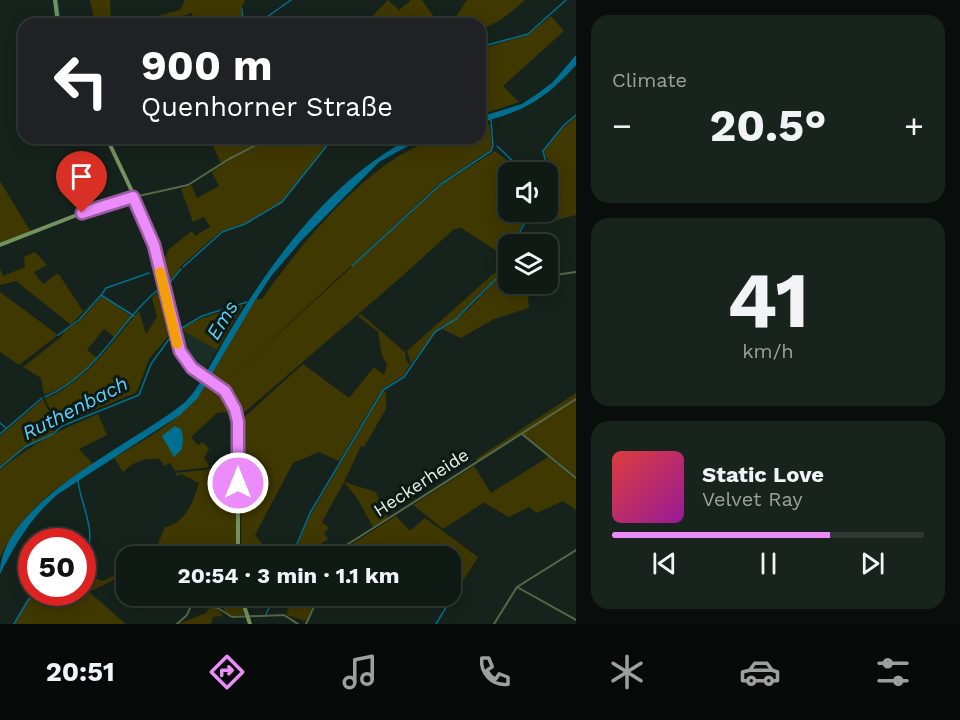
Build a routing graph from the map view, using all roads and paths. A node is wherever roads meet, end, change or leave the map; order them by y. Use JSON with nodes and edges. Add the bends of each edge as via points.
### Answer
{"nodes":[{"id":1,"x":55,"y":0,"type":"edge"},
{"id":2,"x":57,"y":18,"type":"edge"},
{"id":3,"x":110,"y":144,"type":"edge"},
{"id":4,"x":258,"y":144,"type":"edge"},
{"id":5,"x":133,"y":197,"type":"junction"},
{"id":6,"x":0,"y":245,"type":"edge"},
{"id":7,"x":576,"y":272,"type":"edge"},
{"id":8,"x":558,"y":275,"type":"edge"},
{"id":9,"x":576,"y":399,"type":"edge"},
{"id":10,"x":522,"y":434,"type":"junction"},
{"id":11,"x":576,"y":478,"type":"edge"},
{"id":12,"x":238,"y":546,"type":"edge"},
{"id":13,"x":345,"y":546,"type":"edge"},
{"id":14,"x":576,"y":550,"type":"edge"},
{"id":15,"x":517,"y":587,"type":"junction"},
{"id":16,"x":192,"y":606,"type":"edge"},
{"id":17,"x":206,"y":606,"type":"edge"},
{"id":18,"x":244,"y":606,"type":"edge"},
{"id":19,"x":314,"y":606,"type":"edge"},
{"id":20,"x":248,"y":618,"type":"junction"},
{"id":21,"x":576,"y":620,"type":"edge"},
{"id":22,"x":177,"y":624,"type":"edge"},
{"id":23,"x":250,"y":624,"type":"edge"},
{"id":24,"x":298,"y":624,"type":"edge"},
{"id":25,"x":306,"y":624,"type":"edge"},
{"id":26,"x":494,"y":624,"type":"edge"}],
"edges":[{"from":1,"to":2,"type":"main road"},
{"from":3,"to":5,"type":"main road"},
{"from":4,"to":5,"type":"street","via":[[189,185]]},
{"from":5,"to":6,"type":"main road"},
{"from":5,"to":12,"type":"main road","via":[[154,245],[180,351],[188,364],[225,391],[235,409]]},
{"from":7,"to":8,"type":"street"},
{"from":9,"to":10,"type":"street","name":"Heckerheide"},
{"from":10,"to":11,"type":"street"},
{"from":10,"to":13,"type":"street","name":"Heckerheide"},
{"from":14,"to":15,"type":"street"},
{"from":15,"to":21,"type":"street"},
{"from":15,"to":26,"type":"street"},
{"from":16,"to":22,"type":"street"},
{"from":17,"to":20,"type":"street","via":[[218,608],[227,616]]},
{"from":18,"to":20,"type":"main road"},
{"from":19,"to":25,"type":"street"},
{"from":20,"to":23,"type":"main road"},
{"from":20,"to":24,"type":"street","via":[[284,615]]}]}
